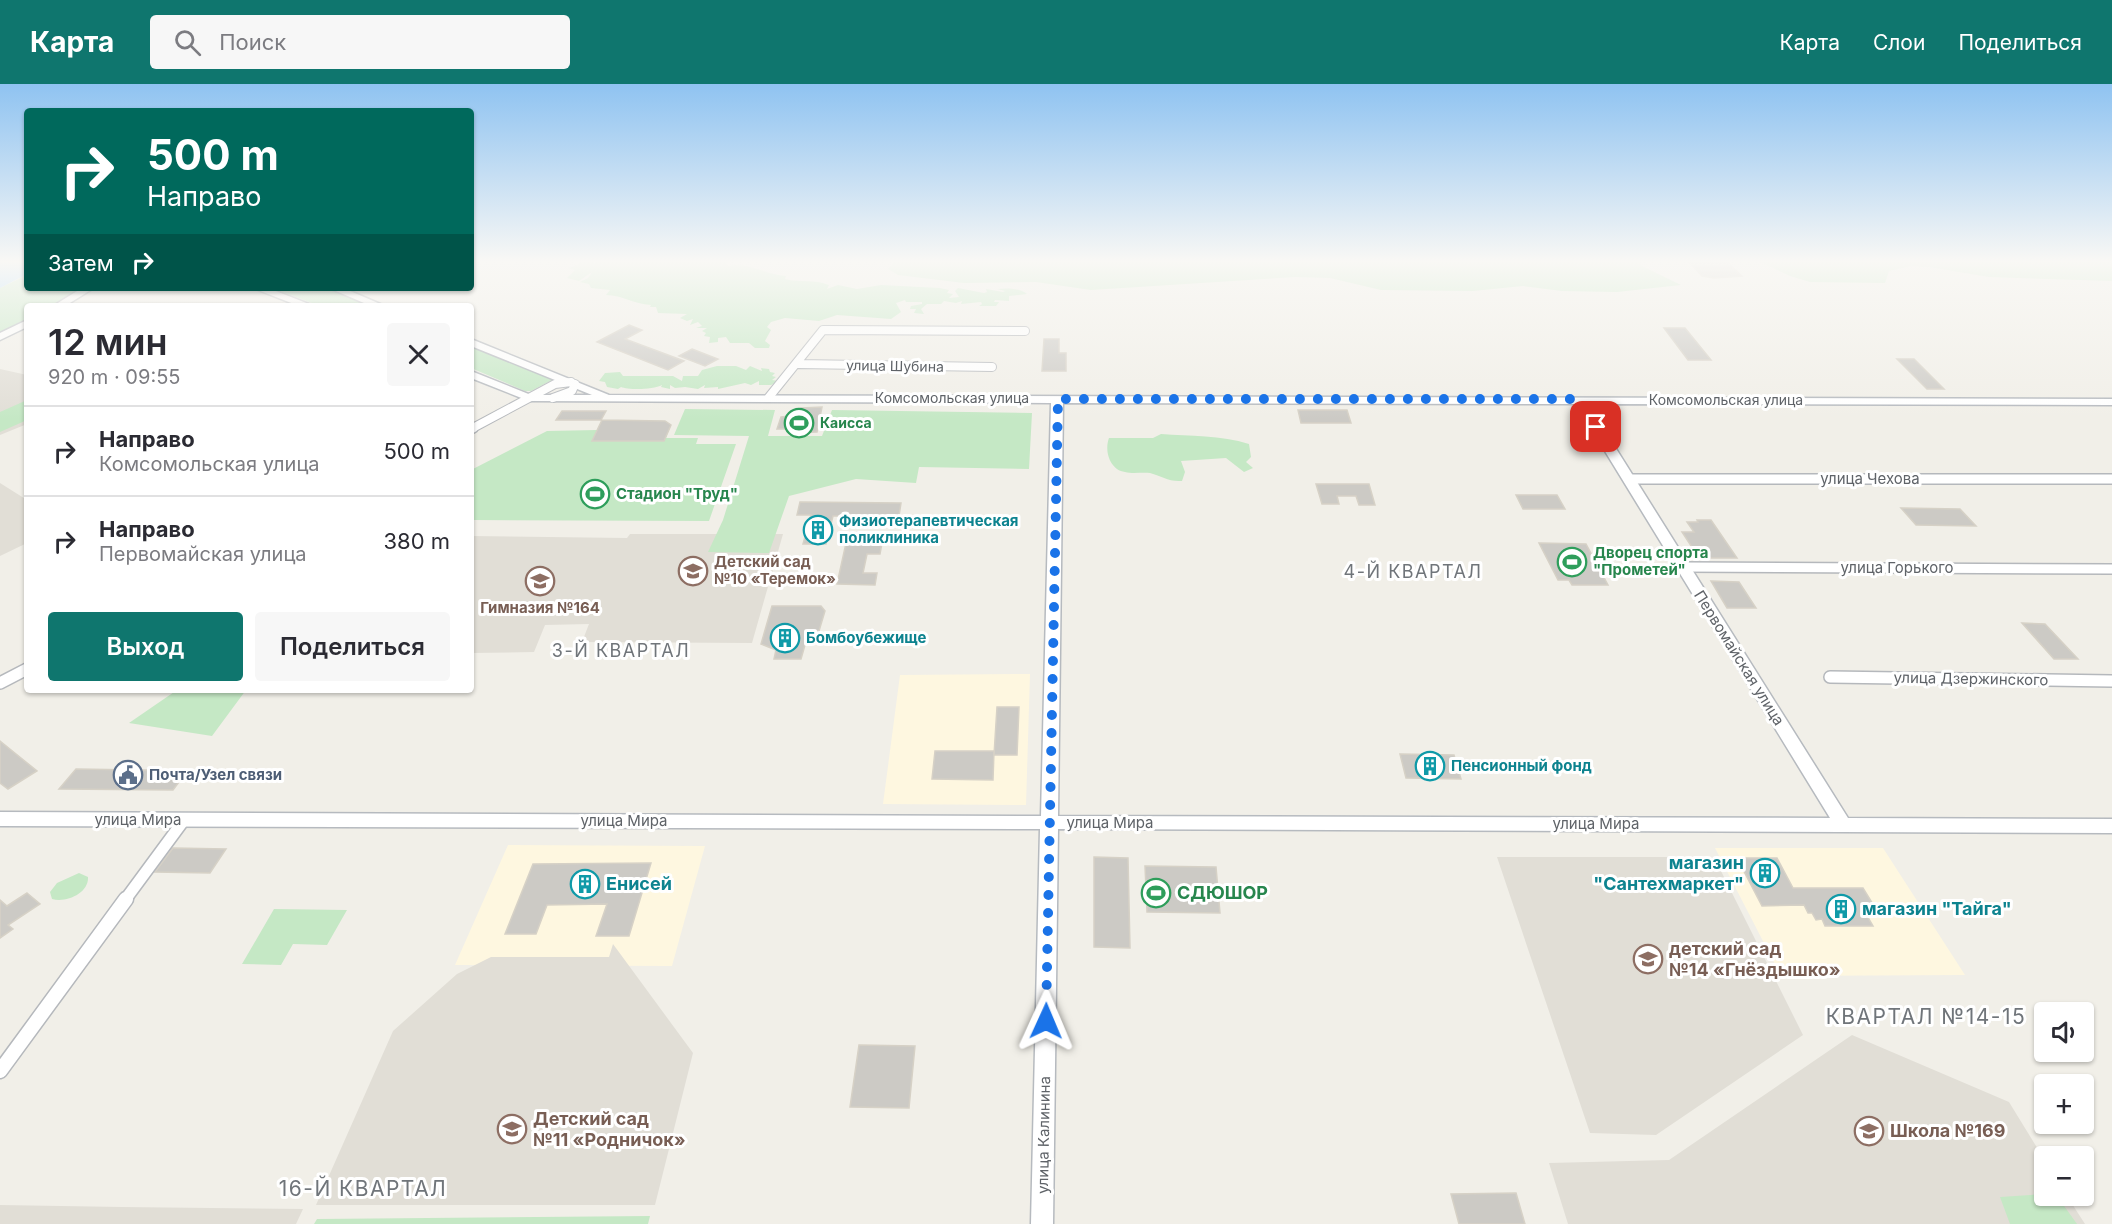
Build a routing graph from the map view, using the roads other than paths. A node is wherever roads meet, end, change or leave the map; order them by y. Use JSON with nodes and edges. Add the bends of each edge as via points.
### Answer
{"nodes":[{"id":1,"x":24,"y":325,"type":"edge"},
{"id":2,"x":1025,"y":331,"type":"dead end"},
{"id":3,"x":0,"y":337,"type":"edge"},
{"id":4,"x":474,"y":343,"type":"edge"},
{"id":5,"x":798,"y":364,"type":"junction"},
{"id":6,"x":992,"y":367,"type":"dead end"},
{"id":7,"x":474,"y":375,"type":"edge"},
{"id":8,"x":573,"y":383,"type":"junction"},
{"id":9,"x":769,"y":397,"type":"junction"},
{"id":10,"x":529,"y":398,"type":"junction"},
{"id":11,"x":553,"y":398,"type":"junction"},
{"id":12,"x":620,"y":399,"type":"junction"},
{"id":13,"x":1058,"y":399,"type":"junction"},
{"id":14,"x":1579,"y":399,"type":"junction"},
{"id":15,"x":2112,"y":402,"type":"edge"},
{"id":16,"x":474,"y":427,"type":"edge"},
{"id":17,"x":1628,"y":479,"type":"junction"},
{"id":18,"x":2112,"y":479,"type":"edge"},
{"id":19,"x":1683,"y":567,"type":"junction"},
{"id":20,"x":2112,"y":569,"type":"edge"},
{"id":21,"x":24,"y":671,"type":"edge"},
{"id":22,"x":1830,"y":678,"type":"dead end"},
{"id":23,"x":2112,"y":681,"type":"edge"},
{"id":24,"x":0,"y":683,"type":"edge"},
{"id":25,"x":0,"y":819,"type":"edge"},
{"id":26,"x":184,"y":820,"type":"junction"},
{"id":27,"x":1049,"y":822,"type":"junction"},
{"id":28,"x":1843,"y":825,"type":"junction"},
{"id":29,"x":2112,"y":826,"type":"edge"},
{"id":30,"x":0,"y":1071,"type":"edge"},
{"id":31,"x":1042,"y":1224,"type":"edge"}],
"edges":[{"from":1,"to":3,"type":"street"},
{"from":2,"to":5,"type":"street","via":[[823,330]]},
{"from":4,"to":8,"type":"street","name":"Комсомольская улица"},
{"from":5,"to":6,"type":"street","name":"улица Шубина"},
{"from":5,"to":9,"type":"street"},
{"from":7,"to":10,"type":"street","name":"Комсомольская улица"},
{"from":8,"to":10,"type":"street","via":[[555,384]]},
{"from":8,"to":11,"type":"street","via":[[572,391]]},
{"from":8,"to":12,"type":"street","name":"Комсомольская улица"},
{"from":9,"to":12,"type":"street","name":"Комсомольская улица"},
{"from":9,"to":13,"type":"street","name":"Комсомольская улица"},
{"from":10,"to":11,"type":"street","name":"Комсомольская улица"},
{"from":10,"to":16,"type":"street"},
{"from":11,"to":12,"type":"street","name":"Комсомольская улица"},
{"from":13,"to":14,"type":"street","name":"Комсомольская улица"},
{"from":13,"to":27,"type":"street","name":"улица Калинина"},
{"from":14,"to":15,"type":"street","name":"Комсомольская улица"},
{"from":14,"to":17,"type":"street","name":"Первомайская улица"},
{"from":17,"to":18,"type":"street","name":"улица Чехова"},
{"from":17,"to":19,"type":"street","name":"Первомайская улица"},
{"from":19,"to":20,"type":"street","name":"улица Горького"},
{"from":19,"to":28,"type":"street","name":"Первомайская улица"},
{"from":21,"to":24,"type":"street"},
{"from":22,"to":23,"type":"street","name":"улица Дзержинского"},
{"from":25,"to":26,"type":"street","name":"улица Мира"},
{"from":26,"to":27,"type":"street","name":"улица Мира"},
{"from":26,"to":30,"type":"street"},
{"from":27,"to":28,"type":"street","name":"улица Мира"},
{"from":27,"to":31,"type":"street","name":"улица Калинина"},
{"from":28,"to":29,"type":"street","name":"улица Мира"}]}
